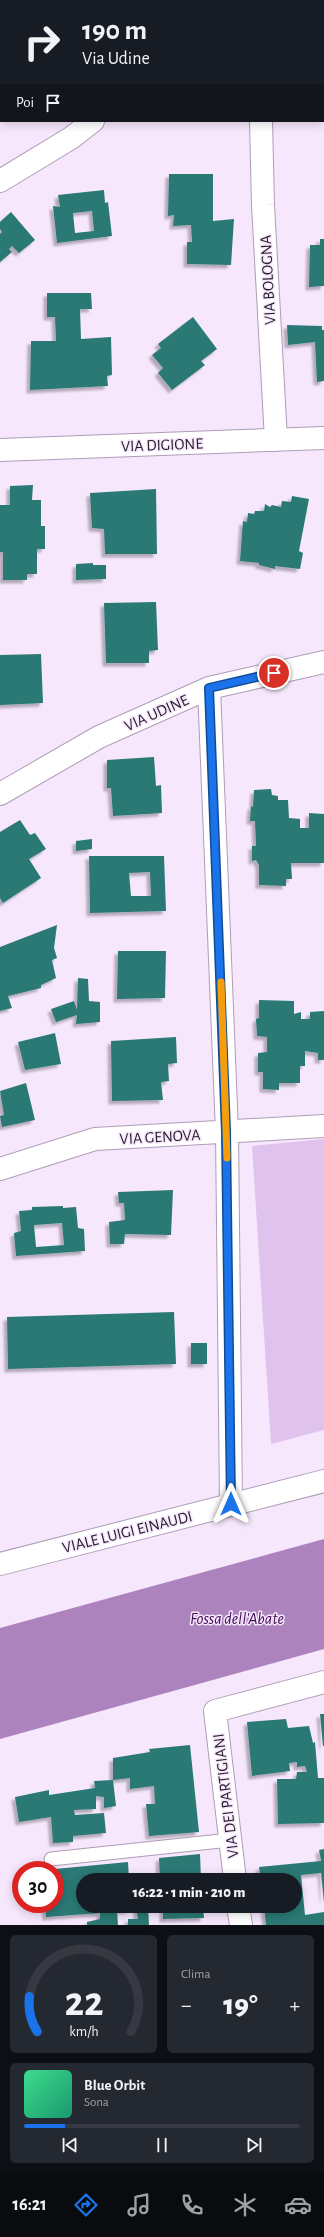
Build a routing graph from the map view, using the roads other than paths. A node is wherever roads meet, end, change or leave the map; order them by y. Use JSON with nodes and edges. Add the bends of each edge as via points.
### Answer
{"nodes":[{"id":1,"x":92,"y":122,"type":"edge"},
{"id":2,"x":262,"y":122,"type":"edge"},
{"id":3,"x":0,"y":181,"type":"edge"},
{"id":4,"x":324,"y":438,"type":"edge"},
{"id":5,"x":276,"y":440,"type":"junction"},
{"id":6,"x":0,"y":450,"type":"edge"},
{"id":7,"x":324,"y":662,"type":"edge"},
{"id":8,"x":209,"y":688,"type":"junction"},
{"id":9,"x":0,"y":794,"type":"edge"},
{"id":10,"x":324,"y":1126,"type":"edge"},
{"id":11,"x":226,"y":1132,"type":"junction"},
{"id":12,"x":0,"y":1169,"type":"edge"},
{"id":13,"x":324,"y":1481,"type":"edge"},
{"id":14,"x":231,"y":1504,"type":"junction"},
{"id":15,"x":0,"y":1564,"type":"edge"},
{"id":16,"x":324,"y":1682,"type":"edge"},
{"id":17,"x":230,"y":1840,"type":"junction"},
{"id":18,"x":51,"y":1859,"type":"dead end"},
{"id":19,"x":234,"y":1873,"type":"edge"},
{"id":20,"x":239,"y":1913,"type":"edge"},
{"id":21,"x":241,"y":1925,"type":"edge"}],
"edges":[{"from":1,"to":3,"type":"street","via":[[72,138]]},
{"from":2,"to":5,"type":"street","name":"VIA BOLOGNA","via":[[262,205]]},
{"from":4,"to":5,"type":"street","name":"VIA DIGIONE"},
{"from":5,"to":6,"type":"street","name":"VIA DIGIONE"},
{"from":7,"to":8,"type":"street","name":"VIA UDINE"},
{"from":8,"to":9,"type":"street","name":"VIA UDINE","via":[[99,738]]},
{"from":8,"to":11,"type":"street"},
{"from":10,"to":11,"type":"street","name":"VIA GENOVA"},
{"from":11,"to":12,"type":"street","name":"VIA GENOVA","via":[[95,1139]]},
{"from":11,"to":14,"type":"street"},
{"from":13,"to":14,"type":"street","name":"VIALE LUIGI EINAUDI"},
{"from":14,"to":15,"type":"street","name":"VIALE LUIGI EINAUDI"},
{"from":16,"to":17,"type":"street","name":"VIA DEI PARTIGIANI","via":[[215,1711]]},
{"from":17,"to":18,"type":"lane"},
{"from":17,"to":19,"type":"street","name":"VIA DEI PARTIGIANI"},
{"from":20,"to":21,"type":"street"}]}
